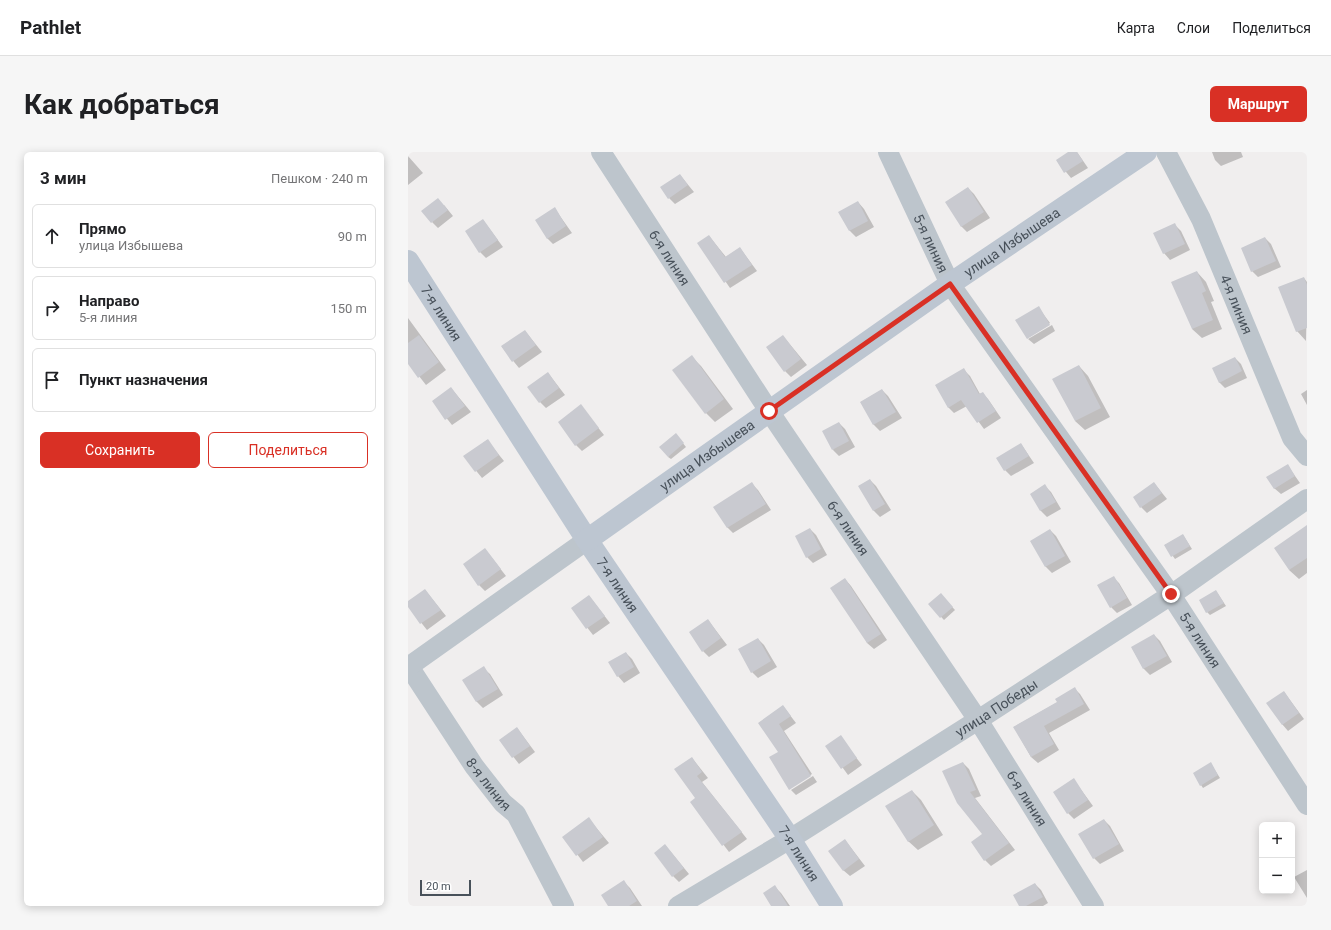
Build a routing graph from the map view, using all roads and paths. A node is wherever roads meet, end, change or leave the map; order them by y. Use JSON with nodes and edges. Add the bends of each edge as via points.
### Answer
{"nodes":[{"id":1,"x":601,"y":152,"type":"edge"},
{"id":2,"x":888,"y":152,"type":"edge"},
{"id":3,"x":1146,"y":152,"type":"edge"},
{"id":4,"x":1166,"y":152,"type":"edge"},
{"id":5,"x":408,"y":261,"type":"edge"},
{"id":6,"x":950,"y":284,"type":"junction"},
{"id":7,"x":769,"y":411,"type":"junction"},
{"id":8,"x":1307,"y":456,"type":"edge"},
{"id":9,"x":1307,"y":499,"type":"edge"},
{"id":10,"x":587,"y":540,"type":"junction"},
{"id":11,"x":1171,"y":594,"type":"junction"},
{"id":12,"x":408,"y":666,"type":"edge"},
{"id":13,"x":978,"y":720,"type":"junction"},
{"id":14,"x":1307,"y":804,"type":"edge"},
{"id":15,"x":790,"y":839,"type":"junction"},
{"id":16,"x":564,"y":906,"type":"edge"},
{"id":17,"x":678,"y":906,"type":"edge"},
{"id":18,"x":832,"y":906,"type":"edge"},
{"id":19,"x":1094,"y":906,"type":"edge"}],
"edges":[{"from":1,"to":7,"type":"street","name":"6-я линия"},
{"from":2,"to":6,"type":"street","name":"5-я линия"},
{"from":3,"to":6,"type":"main road","name":"улица Избышева"},
{"from":4,"to":8,"type":"street","name":"4-я линия","via":[[1201,219],[1292,438]]},
{"from":5,"to":10,"type":"main road","name":"7-я линия"},
{"from":6,"to":7,"type":"main road","name":"улица Избышева"},
{"from":6,"to":11,"type":"street","name":"5-я линия"},
{"from":7,"to":10,"type":"main road","name":"улица Избышева"},
{"from":7,"to":13,"type":"street","name":"6-я линия"},
{"from":9,"to":11,"type":"street","name":"улица Победы"},
{"from":10,"to":12,"type":"street","name":"улица Избышева"},
{"from":10,"to":15,"type":"main road","name":"7-я линия"},
{"from":11,"to":13,"type":"street","name":"улица Победы"},
{"from":11,"to":14,"type":"street","name":"5-я линия"},
{"from":12,"to":16,"type":"street","name":"8-я линия","via":[[474,766],[503,803],[516,814]]},
{"from":13,"to":15,"type":"street","name":"улица Победы"},
{"from":13,"to":19,"type":"street","name":"6-я линия"},
{"from":15,"to":17,"type":"street","name":"улица Победы"},
{"from":15,"to":18,"type":"main road","name":"7-я линия"}]}
